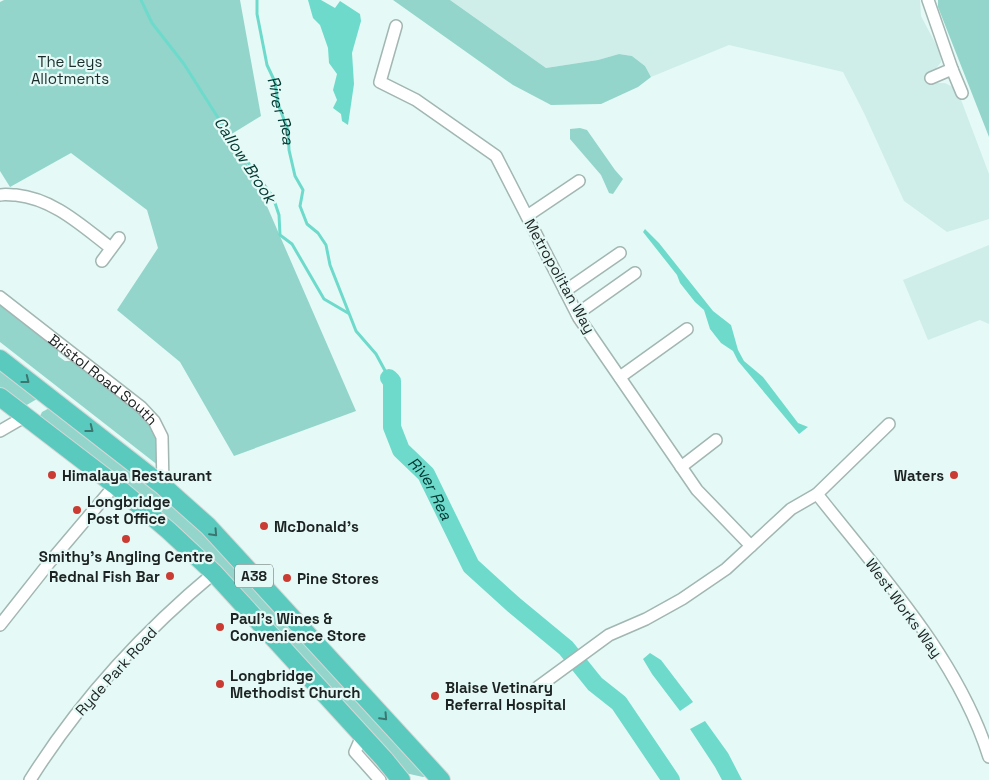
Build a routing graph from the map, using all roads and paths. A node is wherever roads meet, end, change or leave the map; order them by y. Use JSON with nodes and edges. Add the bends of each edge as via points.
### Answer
{"nodes":[{"id":1,"x":928,"y":0,"type":"edge"},
{"id":2,"x":396,"y":26,"type":"dead end"},
{"id":3,"x":952,"y":68,"type":"junction"},
{"id":4,"x":930,"y":78,"type":"dead end"},
{"id":5,"x":962,"y":93,"type":"dead end"},
{"id":6,"x":579,"y":181,"type":"dead end"},
{"id":7,"x":1,"y":191,"type":"edge"},
{"id":8,"x":527,"y":216,"type":"junction"},
{"id":9,"x":119,"y":238,"type":"dead end"},
{"id":10,"x":111,"y":248,"type":"junction"},
{"id":11,"x":620,"y":253,"type":"dead end"},
{"id":12,"x":102,"y":260,"type":"dead end"},
{"id":13,"x":635,"y":273,"type":"dead end"},
{"id":14,"x":565,"y":290,"type":"junction"},
{"id":15,"x":0,"y":297,"type":"edge"},
{"id":16,"x":577,"y":314,"type":"junction"},
{"id":17,"x":687,"y":329,"type":"dead end"},
{"id":18,"x":0,"y":360,"type":"edge"},
{"id":19,"x":620,"y":377,"type":"junction"},
{"id":20,"x":0,"y":397,"type":"edge"},
{"id":21,"x":51,"y":399,"type":"junction"},
{"id":22,"x":24,"y":415,"type":"junction"},
{"id":23,"x":889,"y":424,"type":"dead end"},
{"id":24,"x":0,"y":431,"type":"edge"},
{"id":25,"x":716,"y":440,"type":"dead end"},
{"id":26,"x":681,"y":466,"type":"junction"},
{"id":27,"x":115,"y":485,"type":"junction"},
{"id":28,"x":162,"y":486,"type":"junction"},
{"id":29,"x":817,"y":494,"type":"junction"},
{"id":30,"x":751,"y":546,"type":"junction"},
{"id":31,"x":214,"y":572,"type":"junction"},
{"id":32,"x":0,"y":625,"type":"edge"},
{"id":33,"x":538,"y":687,"type":"dead end"},
{"id":34,"x":362,"y":736,"type":"junction"},
{"id":35,"x":989,"y":757,"type":"edge"},
{"id":36,"x":437,"y":778,"type":"edge"},
{"id":37,"x":30,"y":780,"type":"edge"},
{"id":38,"x":380,"y":780,"type":"edge"},
{"id":39,"x":401,"y":780,"type":"edge"}],
"edges":[{"from":1,"to":3,"type":"street"},
{"from":2,"to":8,"type":"street","name":"Metropolitan Way","via":[[380,82],[416,100],[496,156]]},
{"from":3,"to":4,"type":"street"},
{"from":3,"to":5,"type":"street"},
{"from":6,"to":8,"type":"street"},
{"from":7,"to":10,"type":"street","via":[[43,201],[62,211]]},
{"from":8,"to":14,"type":"street","name":"Metropolitan Way"},
{"from":9,"to":10,"type":"street"},
{"from":10,"to":12,"type":"street"},
{"from":11,"to":14,"type":"street"},
{"from":13,"to":16,"type":"street"},
{"from":14,"to":16,"type":"street","name":"Metropolitan Way"},
{"from":15,"to":28,"type":"street","name":"Bristol Road South","via":[[141,407],[154,421],[162,437]]},
{"from":16,"to":19,"type":"street","name":"Metropolitan Way"},
{"from":17,"to":19,"type":"street"},
{"from":18,"to":21,"type":"highway","number":"A38","one_way":true},
{"from":19,"to":26,"type":"street","name":"Metropolitan Way"},
{"from":20,"to":22,"type":"highway","number":"A38"},
{"from":21,"to":22,"type":"highway"},
{"from":21,"to":28,"type":"highway","number":"A38","one_way":true},
{"from":22,"to":24,"type":"street"},
{"from":22,"to":27,"type":"highway","number":"A38"},
{"from":23,"to":29,"type":"street"},
{"from":25,"to":26,"type":"street"},
{"from":26,"to":30,"type":"street","name":"Metropolitan Way","via":[[697,490]]},
{"from":27,"to":31,"type":"highway","number":"A38"},
{"from":27,"to":32,"type":"street"},
{"from":28,"to":36,"type":"highway","number":"A38","one_way":true,"via":[[208,526]]},
{"from":29,"to":30,"type":"street","via":[[791,509]]},
{"from":29,"to":35,"type":"street","name":"West Works Way","via":[[928,636],[967,702]]},
{"from":30,"to":33,"type":"street","via":[[726,569],[682,599],[609,635]]},
{"from":31,"to":34,"type":"highway","number":"A38"},
{"from":31,"to":37,"type":"street","name":"Ryde Park Road","via":[[140,640],[106,677],[63,730]]},
{"from":34,"to":38,"type":"street","via":[[355,752]]},
{"from":34,"to":39,"type":"highway","number":"A38"}]}
